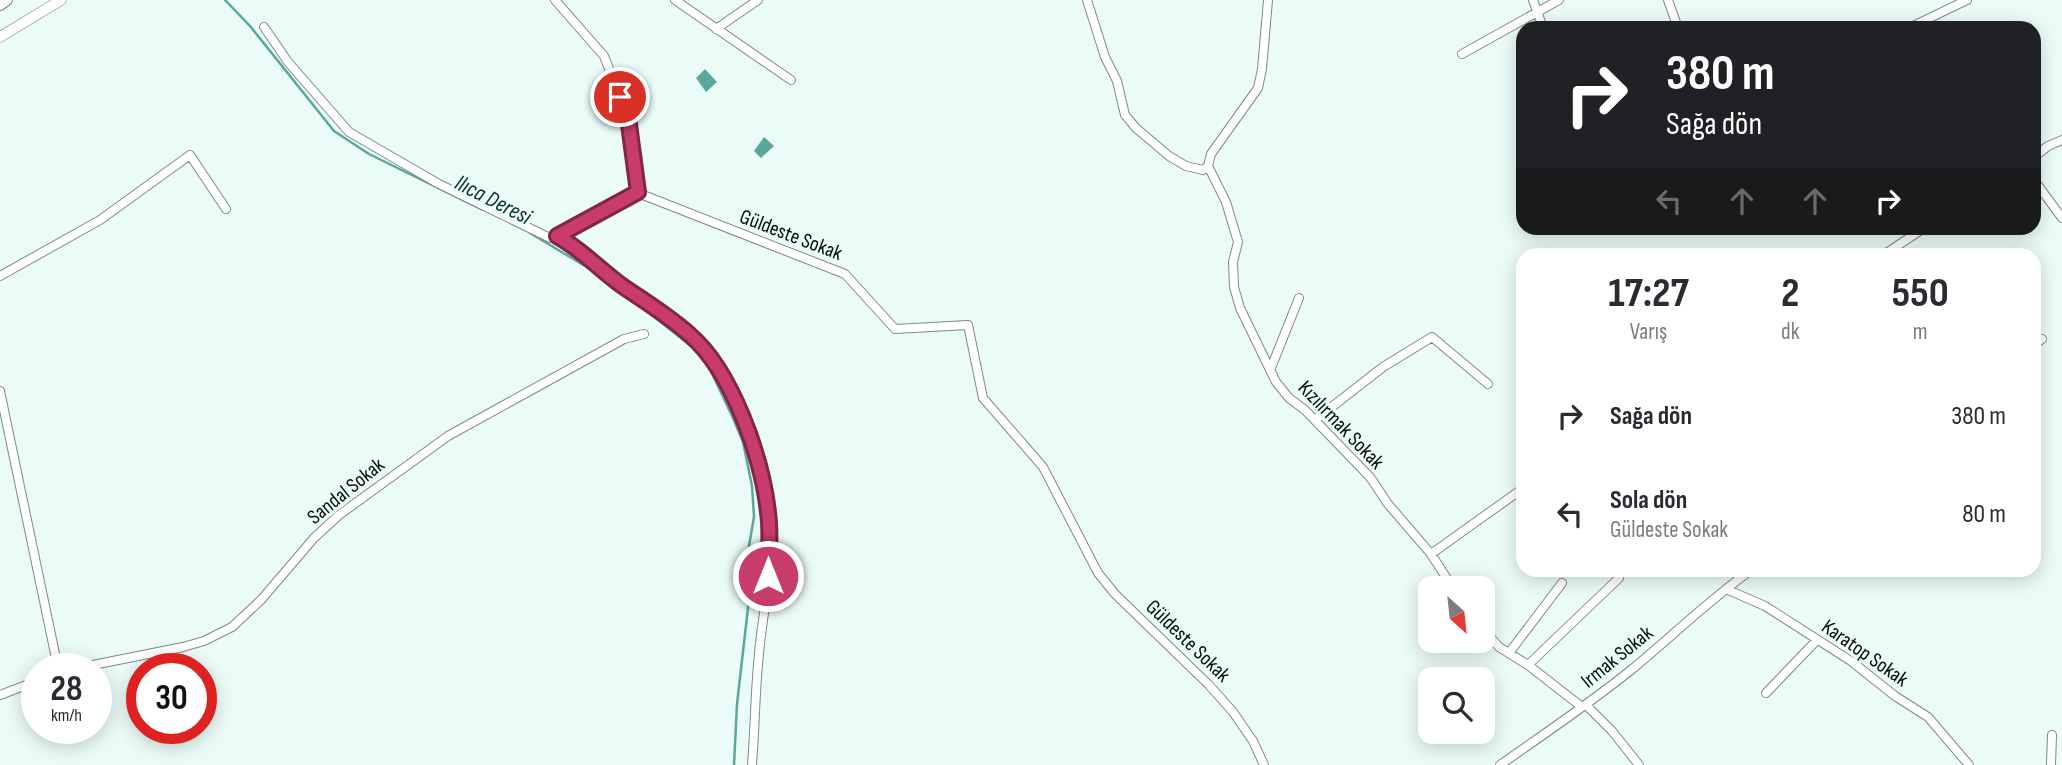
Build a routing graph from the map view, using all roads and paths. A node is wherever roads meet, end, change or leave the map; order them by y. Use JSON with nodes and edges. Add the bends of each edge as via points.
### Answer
{"nodes":[{"id":1,"x":7,"y":0,"type":"edge"},
{"id":2,"x":61,"y":0,"type":"edge"},
{"id":3,"x":555,"y":0,"type":"edge"},
{"id":4,"x":675,"y":0,"type":"edge"},
{"id":5,"x":758,"y":0,"type":"edge"},
{"id":6,"x":1087,"y":0,"type":"edge"},
{"id":7,"x":1268,"y":0,"type":"edge"},
{"id":8,"x":1533,"y":0,"type":"edge"},
{"id":9,"x":1559,"y":0,"type":"edge"},
{"id":10,"x":1668,"y":0,"type":"edge"},
{"id":11,"x":1967,"y":0,"type":"edge"},
{"id":12,"x":0,"y":5,"type":"edge"},
{"id":13,"x":1538,"y":13,"type":"junction"},
{"id":14,"x":1523,"y":21,"type":"edge"},
{"id":15,"x":1541,"y":21,"type":"edge"},
{"id":16,"x":1676,"y":21,"type":"edge"},
{"id":17,"x":1924,"y":21,"type":"edge"},
{"id":18,"x":1516,"y":25,"type":"edge"},
{"id":19,"x":264,"y":27,"type":"dead end"},
{"id":20,"x":716,"y":29,"type":"junction"},
{"id":21,"x":0,"y":37,"type":"edge"},
{"id":22,"x":1462,"y":54,"type":"dead end"},
{"id":23,"x":791,"y":80,"type":"dead end"},
{"id":24,"x":2062,"y":140,"type":"edge"},
{"id":25,"x":2041,"y":152,"type":"edge"},
{"id":26,"x":1208,"y":166,"type":"junction"},
{"id":27,"x":2041,"y":190,"type":"edge"},
{"id":28,"x":638,"y":192,"type":"junction"},
{"id":29,"x":226,"y":209,"type":"dead end"},
{"id":30,"x":2062,"y":218,"type":"edge"},
{"id":31,"x":1914,"y":235,"type":"edge"},
{"id":32,"x":557,"y":236,"type":"junction"},
{"id":33,"x":1894,"y":248,"type":"edge"},
{"id":34,"x":0,"y":276,"type":"edge"},
{"id":35,"x":1299,"y":298,"type":"dead end"},
{"id":36,"x":644,"y":334,"type":"dead end"},
{"id":37,"x":1271,"y":368,"type":"junction"},
{"id":38,"x":1488,"y":384,"type":"dead end"},
{"id":39,"x":0,"y":391,"type":"edge"},
{"id":40,"x":1315,"y":420,"type":"junction"},
{"id":41,"x":1516,"y":493,"type":"edge"},
{"id":42,"x":1431,"y":554,"type":"junction"},
{"id":43,"x":1445,"y":576,"type":"edge"},
{"id":44,"x":1619,"y":577,"type":"edge"},
{"id":45,"x":1742,"y":577,"type":"edge"},
{"id":46,"x":1562,"y":583,"type":"dead end"},
{"id":47,"x":1726,"y":589,"type":"junction"},
{"id":48,"x":1816,"y":641,"type":"junction"},
{"id":49,"x":1495,"y":643,"type":"edge"},
{"id":50,"x":55,"y":653,"type":"edge"},
{"id":51,"x":1509,"y":653,"type":"junction"},
{"id":52,"x":112,"y":661,"type":"edge"},
{"id":53,"x":1528,"y":665,"type":"junction"},
{"id":54,"x":21,"y":687,"type":"edge"},
{"id":55,"x":1766,"y":693,"type":"dead end"},
{"id":56,"x":0,"y":695,"type":"edge"},
{"id":57,"x":1584,"y":706,"type":"junction"},
{"id":58,"x":2052,"y":735,"type":"dead end"},
{"id":59,"x":752,"y":765,"type":"edge"},
{"id":60,"x":1264,"y":765,"type":"edge"},
{"id":61,"x":1500,"y":765,"type":"edge"},
{"id":62,"x":1639,"y":765,"type":"edge"},
{"id":63,"x":1969,"y":765,"type":"edge"},
{"id":64,"x":2051,"y":765,"type":"edge"}],
"edges":[{"from":1,"to":12,"type":"highway"},
{"from":2,"to":21,"type":"main road"},
{"from":3,"to":28,"type":"street","via":[[604,56],[628,117]]},
{"from":4,"to":20,"type":"street"},
{"from":5,"to":20,"type":"street"},
{"from":6,"to":26,"type":"street","via":[[1125,115],[1186,166],[1203,170]]},
{"from":7,"to":26,"type":"street","via":[[1258,88],[1211,154]]},
{"from":8,"to":13,"type":"street"},
{"from":9,"to":13,"type":"street"},
{"from":10,"to":16,"type":"street"},
{"from":11,"to":17,"type":"street"},
{"from":13,"to":14,"type":"street"},
{"from":13,"to":15,"type":"street"},
{"from":18,"to":22,"type":"street"},
{"from":19,"to":32,"type":"street","via":[[348,132],[439,184],[550,238]]},
{"from":20,"to":23,"type":"street"},
{"from":24,"to":25,"type":"street"},
{"from":26,"to":37,"type":"street","name":"Kızılırmak Sokak","via":[[1226,202],[1238,242],[1232,276],[1240,308]]},
{"from":27,"to":30,"type":"street"},
{"from":28,"to":32,"type":"street"},
{"from":28,"to":60,"type":"street","name":"Güldeste Sokak","via":[[845,274],[895,329],[968,325],[983,398],[1043,467],[1098,573],[1233,712]]},
{"from":29,"to":34,"type":"street","via":[[190,155],[100,220]]},
{"from":31,"to":33,"type":"street"},
{"from":32,"to":59,"type":"street","via":[[691,335],[714,363],[742,416],[761,470],[769,514]]},
{"from":35,"to":37,"type":"street"},
{"from":36,"to":52,"type":"street","name":"Sandal Sokak","via":[[624,339],[429,448],[339,515],[232,627],[183,647]]},
{"from":37,"to":40,"type":"street","name":"Kızılırmak Sokak","via":[[1276,382]]},
{"from":38,"to":40,"type":"street","via":[[1432,337],[1383,367]]},
{"from":39,"to":50,"type":"street"},
{"from":40,"to":42,"type":"street","name":"Kızılırmak Sokak","via":[[1370,477]]},
{"from":41,"to":42,"type":"street"},
{"from":42,"to":43,"type":"street","name":"Kızılırmak Sokak"},
{"from":44,"to":53,"type":"street"},
{"from":45,"to":47,"type":"street","name":"Irmak Sokak"},
{"from":46,"to":51,"type":"street"},
{"from":47,"to":48,"type":"street","name":"Karatop Sokak","via":[[1765,607]]},
{"from":47,"to":57,"type":"street","name":"Irmak Sokak"},
{"from":48,"to":55,"type":"street"},
{"from":48,"to":63,"type":"street","name":"Karatop Sokak","via":[[1928,717]]},
{"from":49,"to":51,"type":"street"},
{"from":51,"to":53,"type":"street"},
{"from":53,"to":57,"type":"street"},
{"from":54,"to":56,"type":"street"},
{"from":57,"to":61,"type":"street","name":"Irmak Sokak"},
{"from":57,"to":62,"type":"street"},
{"from":58,"to":64,"type":"street"}]}
